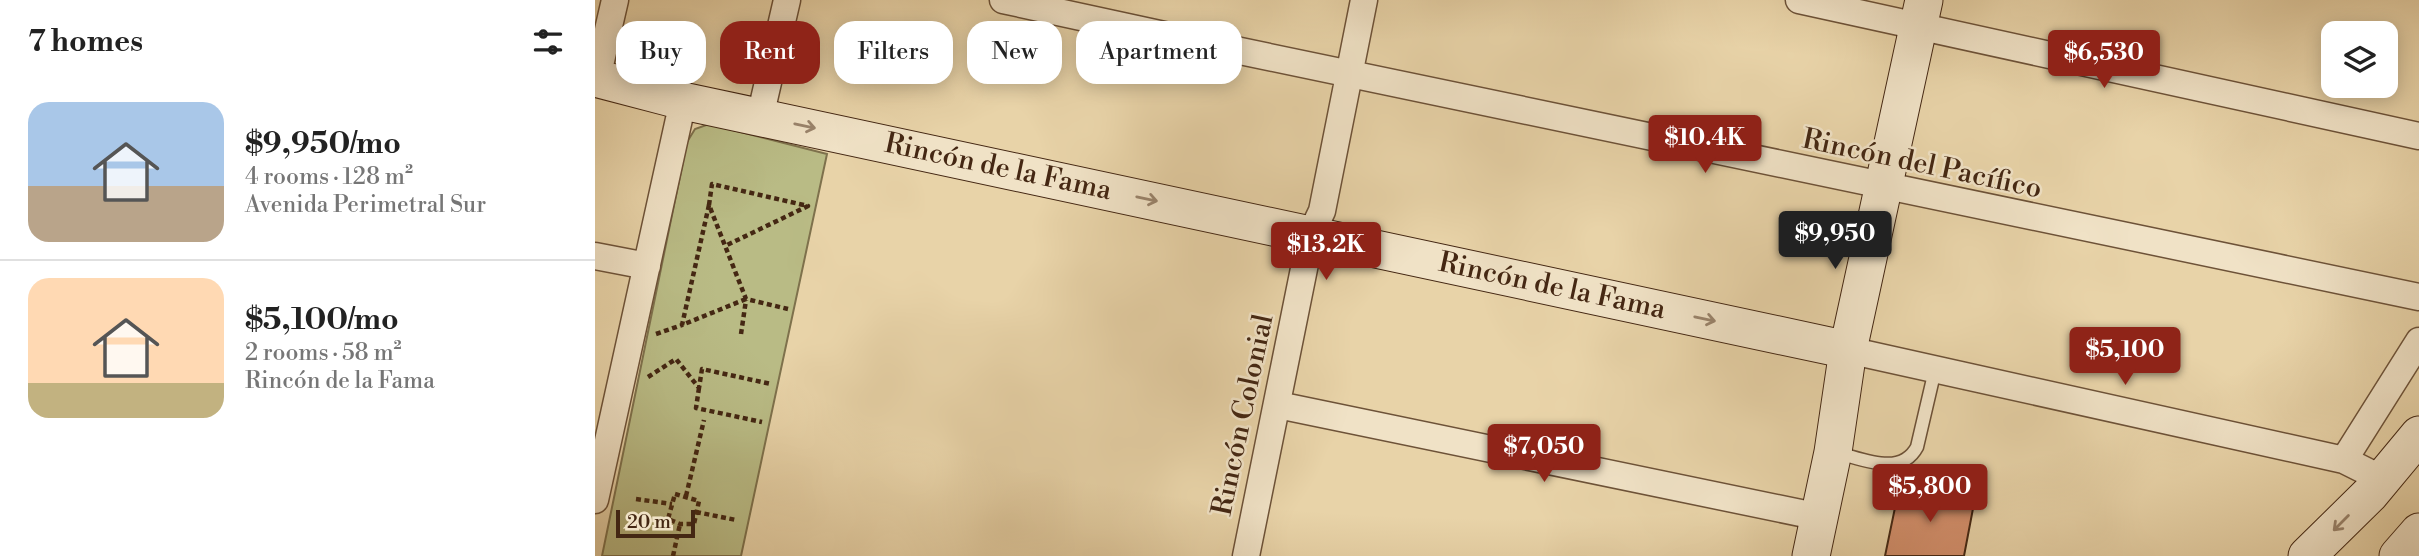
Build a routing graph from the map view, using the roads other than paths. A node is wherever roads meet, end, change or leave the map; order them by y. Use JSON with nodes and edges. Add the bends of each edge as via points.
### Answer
{"nodes":[{"id":1,"x":615,"y":0,"type":"edge"},
{"id":2,"x":786,"y":0,"type":"edge"},
{"id":3,"x":1003,"y":0,"type":"edge"},
{"id":4,"x":1364,"y":0,"type":"edge"},
{"id":5,"x":1799,"y":0,"type":"edge"},
{"id":6,"x":1921,"y":12,"type":"edge"},
{"id":7,"x":1348,"y":76,"type":"junction"},
{"id":8,"x":596,"y":78,"type":"edge"},
{"id":9,"x":683,"y":101,"type":"junction"},
{"id":10,"x":760,"y":117,"type":"junction"},
{"id":11,"x":2419,"y":136,"type":"edge"},
{"id":12,"x":1882,"y":188,"type":"junction"},
{"id":13,"x":1311,"y":234,"type":"junction"},
{"id":14,"x":595,"y":256,"type":"edge"},
{"id":15,"x":647,"y":266,"type":"junction"},
{"id":16,"x":2419,"y":297,"type":"edge"},
{"id":17,"x":2419,"y":341,"type":"edge"},
{"id":18,"x":1848,"y":350,"type":"junction"},
{"id":19,"x":1935,"y":370,"type":"junction"},
{"id":20,"x":1278,"y":405,"type":"junction"},
{"id":21,"x":602,"y":432,"type":"edge"},
{"id":22,"x":2419,"y":435,"type":"edge"},
{"id":23,"x":1833,"y":452,"type":"junction"},
{"id":24,"x":2344,"y":460,"type":"junction"},
{"id":25,"x":2382,"y":479,"type":"junction"},
{"id":26,"x":595,"y":500,"type":"edge"},
{"id":27,"x":1820,"y":517,"type":"junction"},
{"id":28,"x":2419,"y":532,"type":"edge"},
{"id":29,"x":1246,"y":556,"type":"edge"},
{"id":30,"x":1811,"y":556,"type":"edge"},
{"id":31,"x":2307,"y":556,"type":"edge"},
{"id":32,"x":2398,"y":556,"type":"edge"}],
"edges":[{"from":1,"to":8,"type":"street"},
{"from":2,"to":10,"type":"street"},
{"from":3,"to":7,"type":"street","name":"Rincón del Pacífico"},
{"from":4,"to":7,"type":"street","name":"Rincón Colonial"},
{"from":5,"to":6,"type":"street"},
{"from":6,"to":11,"type":"street"},
{"from":6,"to":12,"type":"street"},
{"from":7,"to":12,"type":"street","name":"Rincón del Pacífico"},
{"from":7,"to":13,"type":"street","name":"Rincón Colonial","via":[[1322,211]]},
{"from":8,"to":9,"type":"street","name":"Rincón de la Fama"},
{"from":9,"to":10,"type":"street","name":"Rincón de la Fama"},
{"from":9,"to":15,"type":"street"},
{"from":10,"to":13,"type":"street","name":"Rincón de la Fama","one_way":true},
{"from":12,"to":16,"type":"street","name":"Rincón del Pacífico"},
{"from":12,"to":18,"type":"street"},
{"from":13,"to":18,"type":"street","name":"Rincón de la Fama","one_way":true},
{"from":13,"to":20,"type":"street","name":"Rincón Colonial"},
{"from":14,"to":15,"type":"street"},
{"from":15,"to":21,"type":"street"},
{"from":17,"to":24,"type":"street"},
{"from":18,"to":19,"type":"street","name":"Rincón de la Fama"},
{"from":18,"to":23,"type":"street"},
{"from":19,"to":23,"type":"lane","via":[[1913,455],[1889,465]]},
{"from":19,"to":24,"type":"street","name":"Rincón de la Fama"},
{"from":20,"to":27,"type":"street"},
{"from":20,"to":29,"type":"street","name":"Rincón Colonial"},
{"from":21,"to":26,"type":"street"},
{"from":22,"to":25,"type":"street"},
{"from":23,"to":27,"type":"street"},
{"from":24,"to":25,"type":"street","name":"Rincón de la Fama"},
{"from":25,"to":31,"type":"street","one_way":true},
{"from":27,"to":30,"type":"street"},
{"from":28,"to":32,"type":"street"}]}
